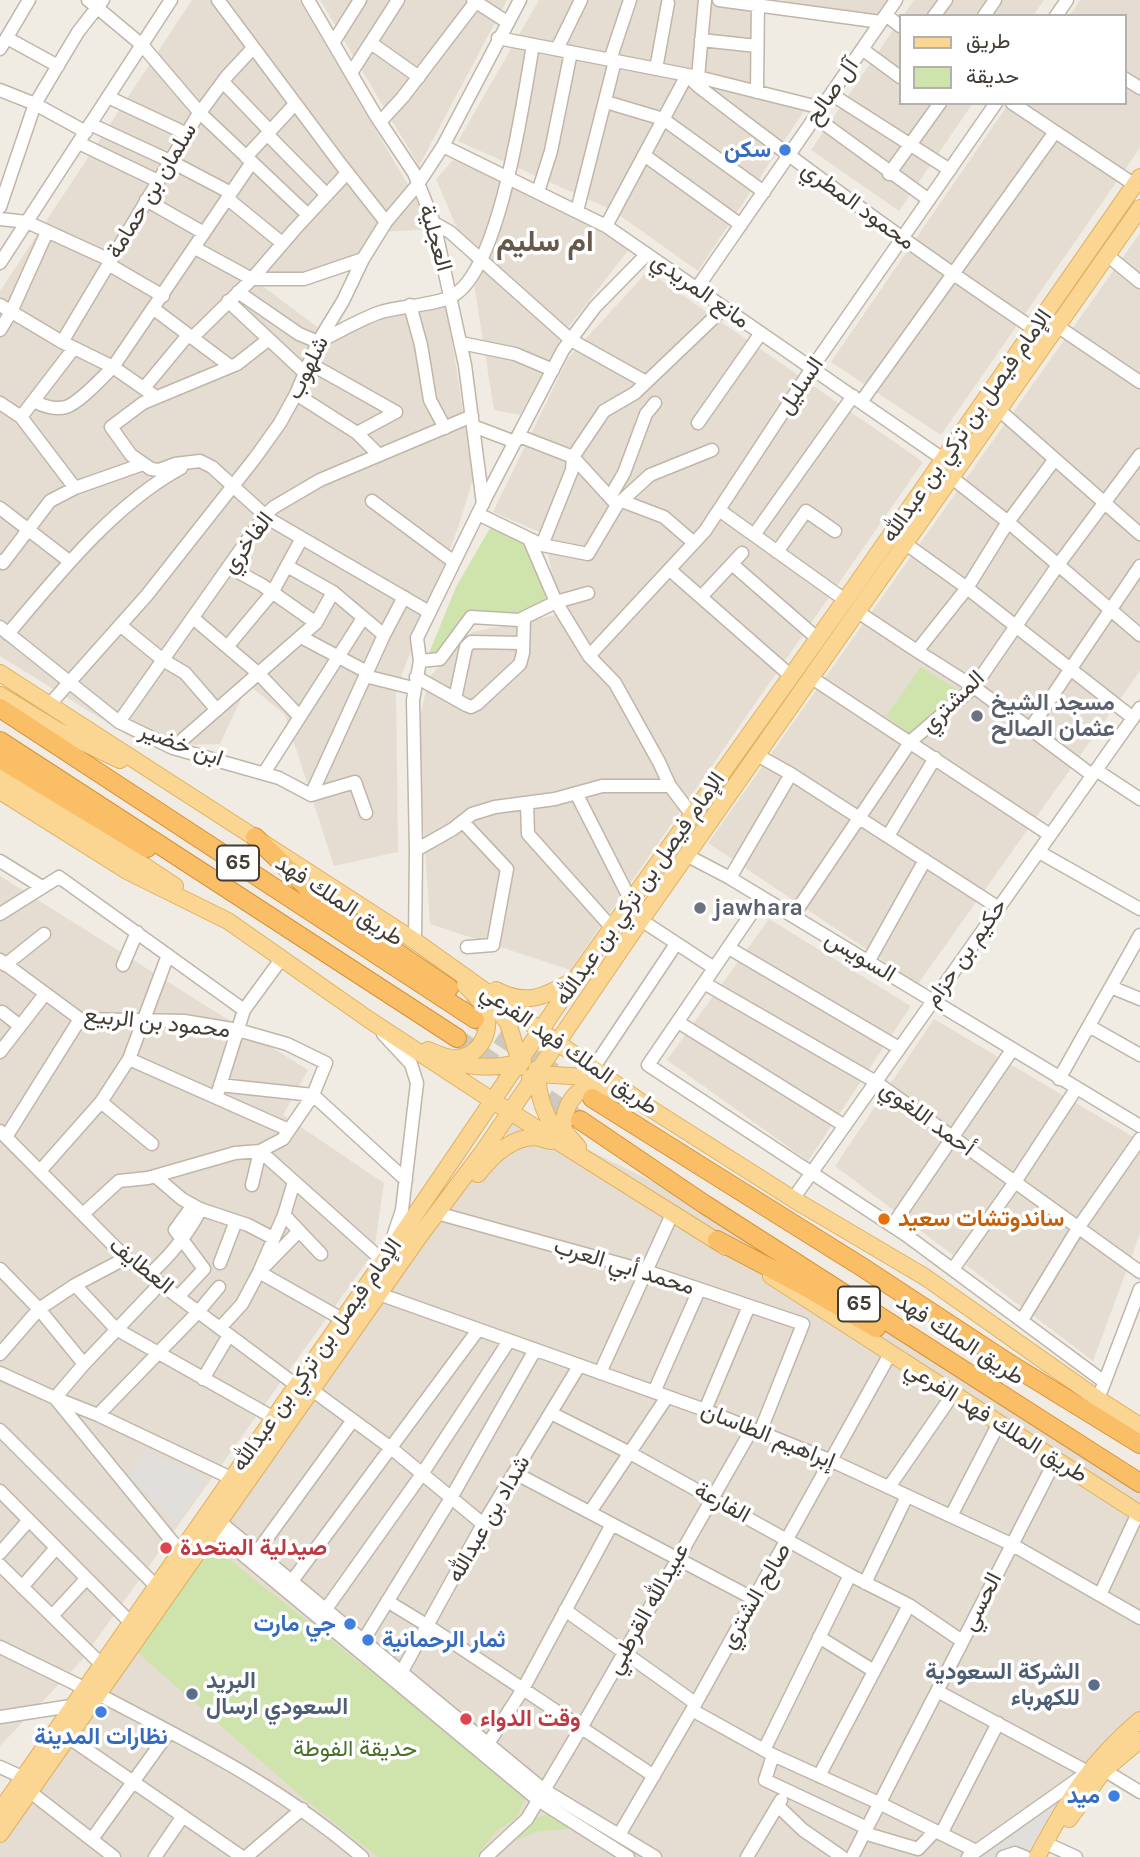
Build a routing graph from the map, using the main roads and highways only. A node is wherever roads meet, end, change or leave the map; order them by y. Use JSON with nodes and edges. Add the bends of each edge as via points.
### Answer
{"nodes":[{"id":1,"x":1137,"y":181,"type":"edge"},
{"id":2,"x":1140,"y":208,"type":"edge"},
{"id":3,"x":0,"y":673,"type":"edge"},
{"id":4,"x":0,"y":695,"type":"edge"},
{"id":5,"x":0,"y":708,"type":"edge"},
{"id":6,"x":0,"y":741,"type":"edge"},
{"id":7,"x":0,"y":759,"type":"edge"},
{"id":8,"x":0,"y":775,"type":"edge"},
{"id":9,"x":173,"y":785,"type":"junction"},
{"id":10,"x":0,"y":791,"type":"edge"},
{"id":11,"x":255,"y":837,"type":"junction"},
{"id":12,"x":228,"y":921,"type":"junction"},
{"id":13,"x":332,"y":956,"type":"junction"},
{"id":14,"x":447,"y":965,"type":"junction"},
{"id":15,"x":576,"y":978,"type":"junction"},
{"id":16,"x":467,"y":1000,"type":"tunnel mouth"},
{"id":17,"x":475,"y":1019,"type":"tunnel mouth"},
{"id":18,"x":541,"y":1030,"type":"junction"},
{"id":19,"x":398,"y":1038,"type":"junction"},
{"id":20,"x":457,"y":1038,"type":"tunnel mouth"},
{"id":21,"x":559,"y":1042,"type":"junction"},
{"id":22,"x":538,"y":1055,"type":"junction"},
{"id":23,"x":520,"y":1062,"type":"junction"},
{"id":24,"x":537,"y":1074,"type":"junction"},
{"id":25,"x":516,"y":1087,"type":"junction"},
{"id":26,"x":592,"y":1098,"type":"dead end"},
{"id":27,"x":493,"y":1101,"type":"junction"},
{"id":28,"x":649,"y":1107,"type":"junction"},
{"id":29,"x":510,"y":1111,"type":"junction"},
{"id":30,"x":580,"y":1120,"type":"tunnel mouth"},
{"id":31,"x":600,"y":1168,"type":"junction"},
{"id":32,"x":421,"y":1234,"type":"junction"},
{"id":33,"x":717,"y":1240,"type":"junction"},
{"id":34,"x":886,"y":1253,"type":"junction"},
{"id":35,"x":304,"y":1387,"type":"junction"},
{"id":36,"x":1014,"y":1404,"type":"junction"},
{"id":37,"x":1140,"y":1426,"type":"edge"},
{"id":38,"x":1121,"y":1431,"type":"junction"},
{"id":39,"x":1140,"y":1444,"type":"edge"},
{"id":40,"x":1140,"y":1483,"type":"edge"},
{"id":41,"x":1139,"y":1514,"type":"edge"},
{"id":42,"x":91,"y":1691,"type":"junction"},
{"id":43,"x":1140,"y":1720,"type":"edge"},
{"id":44,"x":1140,"y":1740,"type":"edge"},
{"id":45,"x":1096,"y":1771,"type":"junction"},
{"id":46,"x":26,"y":1784,"type":"junction"},
{"id":47,"x":0,"y":1811,"type":"edge"},
{"id":48,"x":0,"y":1834,"type":"edge"},
{"id":49,"x":1049,"y":1851,"type":"edge"},
{"id":50,"x":1037,"y":1857,"type":"edge"}],
"edges":[{"from":1,"to":15,"type":"main road","name":"الإمام فيصل بن تركي بن عبدالله"},
{"from":2,"to":21,"type":"main road","name":"الإمام فيصل بن تركي بن عبدالله"},
{"from":3,"to":9,"type":"main road","name":"طريق الملك فهد الفرعي"},
{"from":4,"to":9,"type":"main road","via":[[57,730]]},
{"from":5,"to":17,"type":"highway","name":"طريق الملك فهد","number":"65"},
{"from":6,"to":13,"type":"highway","number":"65"},
{"from":7,"to":13,"type":"highway"},
{"from":8,"to":12,"type":"main road"},
{"from":9,"to":11,"type":"main road","name":"طريق الملك فهد الفرعي"},
{"from":10,"to":12,"type":"main road","name":"طريق الملك فهد الفرعي","via":[[127,871]]},
{"from":11,"to":14,"type":"main road","name":"طريق الملك فهد الفرعي"},
{"from":11,"to":16,"type":"highway","via":[[320,900]]},
{"from":12,"to":19,"type":"main road","name":"طريق الملك فهد الفرعي"},
{"from":13,"to":20,"type":"highway","number":"65"},
{"from":14,"to":15,"type":"main road","via":[[522,999],[552,993]]},
{"from":14,"to":18,"type":"main road","name":"طريق الملك فهد الفرعي"},
{"from":14,"to":19,"type":"main road","via":[[483,1004],[487,1029],[480,1044],[456,1059]]},
{"from":14,"to":23,"type":"main road","via":[[499,1009]]},
{"from":15,"to":18,"type":"main road","name":"الإمام فيصل بن تركي بن عبدالله"},
{"from":18,"to":21,"type":"main road","name":"طريق الملك فهد الفرعي"},
{"from":18,"to":22,"type":"main road"},
{"from":18,"to":23,"type":"main road","name":"الإمام فيصل بن تركي بن عبدالله"},
{"from":19,"to":23,"type":"main road","via":[[446,1061],[478,1068]]},
{"from":19,"to":27,"type":"main road","name":"طريق الملك فهد الفرعي"},
{"from":21,"to":22,"type":"main road"},
{"from":21,"to":24,"type":"main road","name":"الإمام فيصل بن تركي بن عبدالله"},
{"from":21,"to":28,"type":"main road","name":"طريق الملك فهد الفرعي"},
{"from":22,"to":23,"type":"main road"},
{"from":22,"to":24,"type":"main road"},
{"from":23,"to":25,"type":"main road"},
{"from":23,"to":27,"type":"main road","name":"الإمام فيصل بن تركي بن عبدالله"},
{"from":24,"to":25,"type":"main road"},
{"from":24,"to":28,"type":"main road","via":[[598,1079]]},
{"from":24,"to":29,"type":"main road","name":"الإمام فيصل بن تركي بن عبدالله"},
{"from":24,"to":31,"type":"main road","via":[[548,1121]]},
{"from":25,"to":27,"type":"main road"},
{"from":25,"to":29,"type":"main road"},
{"from":26,"to":38,"type":"highway","name":"طريق الملك فهد","number":"65"},
{"from":27,"to":29,"type":"main road","name":"طريق الملك فهد الفرعي"},
{"from":27,"to":35,"type":"main road","name":"الإمام فيصل بن تركي بن عبدالله","via":[[342,1319]]},
{"from":28,"to":31,"type":"main road","via":[[597,1086],[578,1092],[570,1101],[564,1131]]},
{"from":28,"to":34,"type":"main road","name":"طريق الملك فهد الفرعي"},
{"from":29,"to":31,"type":"main road","name":"طريق الملك فهد الفرعي"},
{"from":29,"to":32,"type":"main road","name":"الإمام فيصل بن تركي بن عبدالله"},
{"from":30,"to":36,"type":"highway","name":"طريق الملك فهد","number":"65"},
{"from":31,"to":32,"type":"main road","via":[[550,1141],[534,1137],[517,1142],[485,1165],[444,1215]]},
{"from":31,"to":33,"type":"main road","name":"طريق الملك فهد الفرعي"},
{"from":32,"to":35,"type":"main road","name":"الإمام فيصل بن تركي بن عبدالله"},
{"from":33,"to":36,"type":"highway","via":[[836,1305],[995,1403]]},
{"from":33,"to":41,"type":"main road","name":"طريق الملك فهد الفرعي"},
{"from":34,"to":37,"type":"main road","name":"طريق الملك فهد الفرعي"},
{"from":34,"to":38,"type":"main road","via":[[905,1276],[1084,1398]]},
{"from":35,"to":42,"type":"main road","name":"الإمام فيصل بن تركي بن عبدالله","via":[[216,1526]]},
{"from":35,"to":42,"type":"main road","name":"الإمام فيصل بن تركي بن عبدالله","via":[[274,1418],[130,1622],[101,1664]]},
{"from":36,"to":40,"type":"highway","name":"طريق الملك فهد","number":"65"},
{"from":38,"to":39,"type":"highway","name":"طريق الملك فهد","number":"65"},
{"from":42,"to":46,"type":"main road","name":"الإمام فيصل بن تركي بن عبدالله","via":[[68,1737]]},
{"from":42,"to":46,"type":"main road","name":"الإمام فيصل بن تركي بن عبدالله","via":[[71,1706]]},
{"from":43,"to":45,"type":"main road","via":[[1120,1737]]},
{"from":44,"to":45,"type":"main road"},
{"from":45,"to":49,"type":"main road"},
{"from":45,"to":50,"type":"main road","via":[[1072,1793]]},
{"from":46,"to":47,"type":"main road","name":"الإمام فيصل بن تركي بن عبدالله"},
{"from":46,"to":48,"type":"main road","name":"الإمام فيصل بن تركي بن عبدالله"}]}
